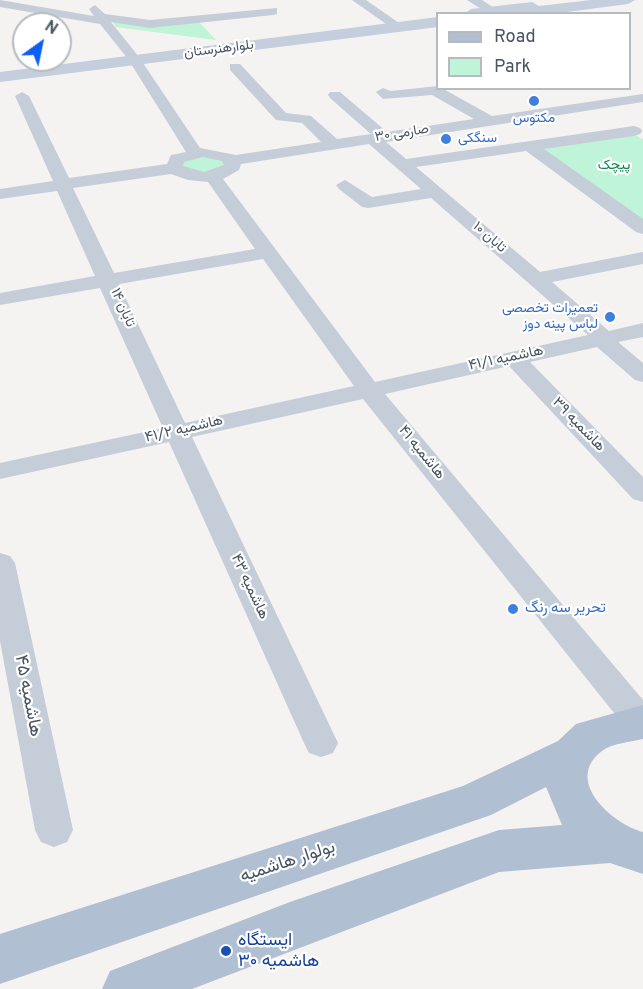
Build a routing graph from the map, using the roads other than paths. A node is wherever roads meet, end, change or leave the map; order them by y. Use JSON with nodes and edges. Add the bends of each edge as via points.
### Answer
{"nodes":[{"id":1,"x":91,"y":0,"type":"edge"},
{"id":2,"x":358,"y":0,"type":"edge"},
{"id":3,"x":473,"y":0,"type":"edge"},
{"id":4,"x":587,"y":0,"type":"edge"},
{"id":5,"x":628,"y":0,"type":"edge"},
{"id":6,"x":70,"y":1,"type":"edge"},
{"id":7,"x":34,"y":2,"type":"edge"},
{"id":8,"x":0,"y":3,"type":"edge"},
{"id":9,"x":16,"y":5,"type":"junction"},
{"id":10,"x":273,"y":11,"type":"dead end"},
{"id":11,"x":493,"y":11,"type":"junction"},
{"id":12,"x":486,"y":12,"type":"edge"},
{"id":13,"x":528,"y":12,"type":"edge"},
{"id":14,"x":201,"y":18,"type":"junction"},
{"id":15,"x":101,"y":19,"type":"junction"},
{"id":16,"x":436,"y":20,"type":"edge"},
{"id":17,"x":436,"y":20,"type":"edge"},
{"id":18,"x":393,"y":23,"type":"junction"},
{"id":19,"x":213,"y":31,"type":"dead end"},
{"id":20,"x":234,"y":44,"type":"junction"},
{"id":21,"x":132,"y":58,"type":"junction"},
{"id":22,"x":236,"y":67,"type":"dead end"},
{"id":23,"x":0,"y":71,"type":"edge"},
{"id":24,"x":0,"y":76,"type":"edge"},
{"id":25,"x":383,"y":92,"type":"dead end"},
{"id":26,"x":335,"y":95,"type":"dead end"},
{"id":27,"x":22,"y":96,"type":"dead end"},
{"id":28,"x":643,"y":98,"type":"edge"},
{"id":29,"x":592,"y":106,"type":"junction"},
{"id":30,"x":489,"y":121,"type":"junction"},
{"id":31,"x":639,"y":133,"type":"edge"},
{"id":32,"x":379,"y":138,"type":"junction"},
{"id":33,"x":334,"y":145,"type":"junction"},
{"id":34,"x":529,"y":146,"type":"junction"},
{"id":35,"x":195,"y":153,"type":"junction"},
{"id":36,"x":232,"y":160,"type":"junction"},
{"id":37,"x":403,"y":164,"type":"junction"},
{"id":38,"x":174,"y":168,"type":"junction"},
{"id":39,"x":212,"y":176,"type":"junction"},
{"id":40,"x":63,"y":186,"type":"junction"},
{"id":41,"x":345,"y":186,"type":"dead end"},
{"id":42,"x":436,"y":192,"type":"junction"},
{"id":43,"x":0,"y":194,"type":"edge"},
{"id":44,"x":643,"y":228,"type":"edge"},
{"id":45,"x":269,"y":252,"type":"junction"},
{"id":46,"x":643,"y":258,"type":"edge"},
{"id":47,"x":109,"y":279,"type":"junction"},
{"id":48,"x":537,"y":279,"type":"junction"},
{"id":49,"x":0,"y":299,"type":"edge"},
{"id":50,"x":643,"y":330,"type":"edge"},
{"id":51,"x":603,"y":338,"type":"junction"},
{"id":52,"x":513,"y":357,"type":"junction"},
{"id":53,"x":643,"y":375,"type":"edge"},
{"id":54,"x":368,"y":388,"type":"junction"},
{"id":55,"x":177,"y":432,"type":"junction"},
{"id":56,"x":0,"y":471,"type":"edge"},
{"id":57,"x":643,"y":493,"type":"edge"},
{"id":58,"x":0,"y":563,"type":"edge"},
{"id":59,"x":642,"y":722,"type":"edge"},
{"id":60,"x":321,"y":743,"type":"dead end"},
{"id":61,"x":570,"y":755,"type":"junction"},
{"id":62,"x":54,"y":830,"type":"dead end"},
{"id":63,"x":631,"y":853,"type":"edge"},
{"id":64,"x":0,"y":959,"type":"edge"},
{"id":65,"x":128,"y":989,"type":"edge"}],
"edges":[{"from":1,"to":15,"type":"street"},
{"from":2,"to":18,"type":"street"},
{"from":3,"to":11,"type":"street"},
{"from":4,"to":11,"type":"main road"},
{"from":5,"to":13,"type":"main road"},
{"from":6,"to":7,"type":"street"},
{"from":7,"to":9,"type":"street"},
{"from":8,"to":9,"type":"street"},
{"from":9,"to":15,"type":"street"},
{"from":10,"to":14,"type":"street"},
{"from":11,"to":12,"type":"main road"},
{"from":14,"to":15,"type":"street","via":[[150,24]]},
{"from":14,"to":19,"type":"street"},
{"from":15,"to":21,"type":"street"},
{"from":16,"to":18,"type":"main road","name":"بلوارهنرستان"},
{"from":17,"to":20,"type":"main road","name":"بلوارهنرستان"},
{"from":18,"to":20,"type":"main road","name":"بلوارهنرستان"},
{"from":20,"to":21,"type":"main road","name":"بلوارهنرستان"},
{"from":21,"to":23,"type":"main road","name":"بلوارهنرستان"},
{"from":21,"to":24,"type":"main road","name":"بلوارهنرستان"},
{"from":21,"to":35,"type":"street"},
{"from":22,"to":33,"type":"street","via":[[281,117],[306,119]]},
{"from":25,"to":30,"type":"street","via":[[388,96],[434,90]]},
{"from":26,"to":32,"type":"street","name":"تابان ۱۰"},
{"from":27,"to":40,"type":"street","name":"تابان ۱۴"},
{"from":28,"to":29,"type":"street","name":"صارمی ۳۰"},
{"from":29,"to":30,"type":"street","name":"صارمی ۳۰"},
{"from":29,"to":31,"type":"street"},
{"from":30,"to":32,"type":"street","name":"صارمی ۳۰"},
{"from":31,"to":34,"type":"street"},
{"from":32,"to":33,"type":"street","name":"صارمی ۳۰"},
{"from":32,"to":37,"type":"street","name":"تابان ۱۰"},
{"from":33,"to":36,"type":"street","name":"صارمی ۳۰"},
{"from":34,"to":37,"type":"street"},
{"from":34,"to":44,"type":"street"},
{"from":35,"to":36,"type":"street","via":[[218,153]]},
{"from":35,"to":38,"type":"street","via":[[177,159]]},
{"from":36,"to":39,"type":"street","via":[[230,169]]},
{"from":37,"to":42,"type":"street","name":"تابان ۱۰"},
{"from":38,"to":39,"type":"street","via":[[188,176]]},
{"from":38,"to":40,"type":"street"},
{"from":39,"to":45,"type":"street","name":"هاشمیه ۴۱"},
{"from":40,"to":43,"type":"street"},
{"from":40,"to":47,"type":"street","name":"تابان ۱۴"},
{"from":41,"to":42,"type":"street","via":[[365,202],[373,203]]},
{"from":42,"to":48,"type":"street","name":"تابان ۱۰"},
{"from":45,"to":47,"type":"street"},
{"from":45,"to":54,"type":"street","name":"هاشمیه ۴۱"},
{"from":46,"to":48,"type":"street"},
{"from":47,"to":49,"type":"street"},
{"from":47,"to":55,"type":"street","name":"تابان ۱۴"},
{"from":48,"to":51,"type":"street","name":"تابان ۱۰"},
{"from":50,"to":51,"type":"street","name":"هاشمیه ۴۱/۱"},
{"from":51,"to":52,"type":"street","name":"هاشمیه ۴۱/۱"},
{"from":51,"to":53,"type":"street","name":"تابان ۱۰"},
{"from":52,"to":54,"type":"street","name":"هاشمیه ۴۱/۱"},
{"from":52,"to":57,"type":"street","name":"هاشمیه ۳۹"},
{"from":54,"to":55,"type":"street","name":"هاشمیه ۴۱/۲"},
{"from":54,"to":59,"type":"street","name":"هاشمیه ۴۱"},
{"from":55,"to":56,"type":"street","name":"هاشمیه ۴۱/۲"},
{"from":55,"to":60,"type":"street","name":"هاشمیه ۴۳"},
{"from":58,"to":62,"type":"street","name":"هاشمیه ۴۵"},
{"from":59,"to":61,"type":"main road","name":"بولوار هاشمیه","via":[[587,737]]},
{"from":61,"to":63,"type":"main road","via":[[565,779],[573,806],[596,832]]},
{"from":61,"to":64,"type":"main road","name":"بولوار هاشمیه","via":[[475,801]]},
{"from":63,"to":65,"type":"main road","via":[[499,851]]}]}
